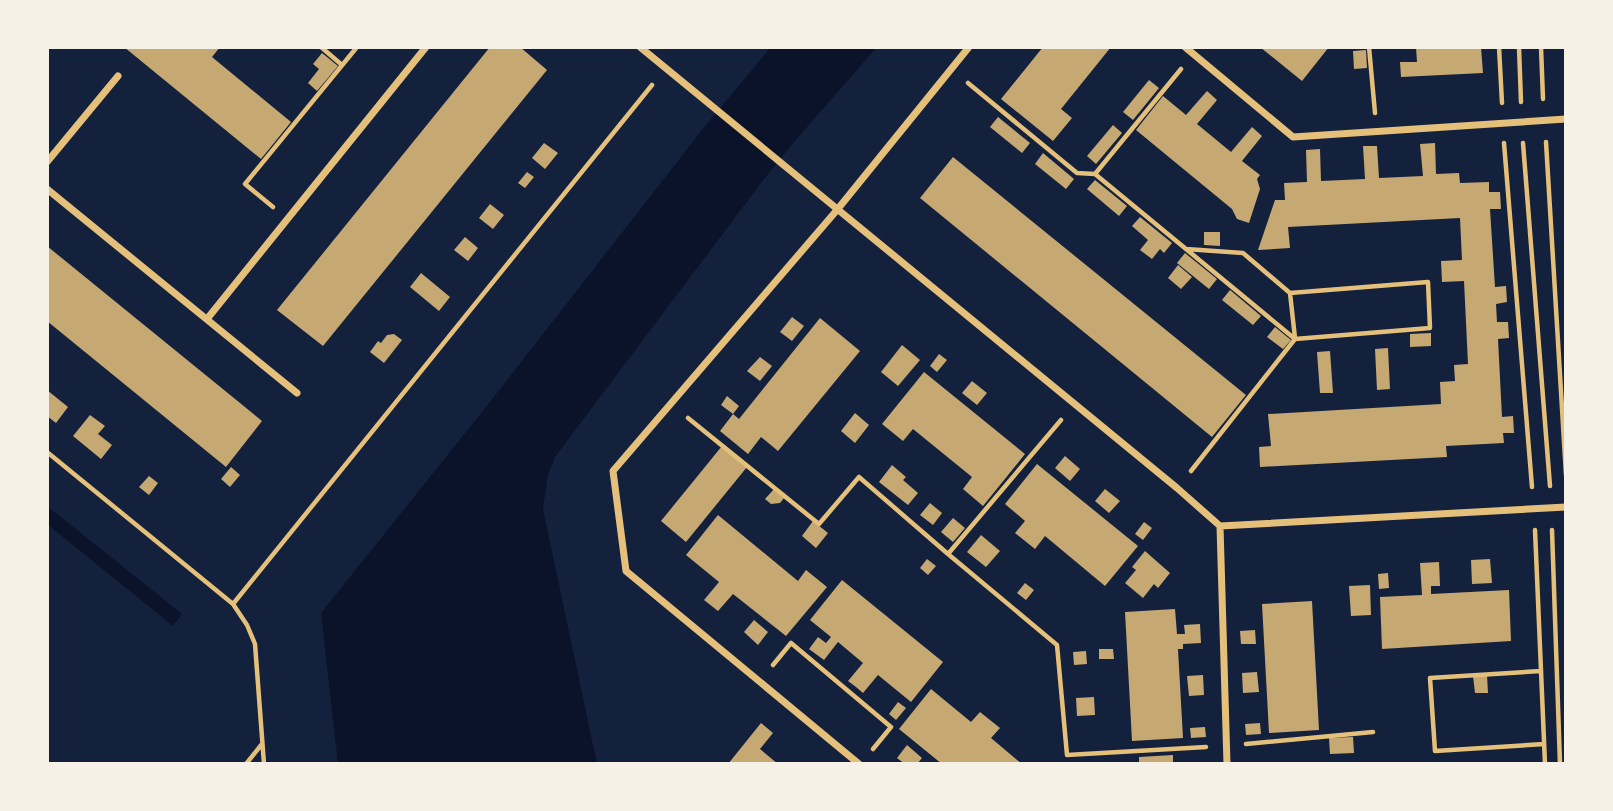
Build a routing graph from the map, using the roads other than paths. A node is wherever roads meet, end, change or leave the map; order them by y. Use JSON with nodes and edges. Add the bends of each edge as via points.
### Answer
{"nodes":[{"id":1,"x":426,"y":47,"type":"edge"},
{"id":2,"x":640,"y":47,"type":"edge"},
{"id":3,"x":969,"y":47,"type":"edge"},
{"id":4,"x":1185,"y":47,"type":"edge"},
{"id":5,"x":118,"y":76,"type":"dead end"},
{"id":6,"x":1566,"y":119,"type":"edge"},
{"id":7,"x":47,"y":162,"type":"edge"},
{"id":8,"x":47,"y":189,"type":"edge"},
{"id":9,"x":837,"y":209,"type":"junction"},
{"id":10,"x":207,"y":319,"type":"junction"},
{"id":11,"x":296,"y":393,"type":"dead end"},
{"id":12,"x":1566,"y":507,"type":"edge"},
{"id":13,"x":1220,"y":526,"type":"junction"},
{"id":14,"x":859,"y":764,"type":"edge"},
{"id":15,"x":1227,"y":764,"type":"edge"}],
"edges":[{"from":1,"to":10,"type":"street"},
{"from":2,"to":9,"type":"street"},
{"from":3,"to":9,"type":"street"},
{"from":4,"to":6,"type":"street","via":[[1293,137]]},
{"from":5,"to":7,"type":"street"},
{"from":8,"to":10,"type":"street"},
{"from":9,"to":13,"type":"street"},
{"from":9,"to":14,"type":"street","via":[[613,471],[626,570]]},
{"from":10,"to":11,"type":"street"},
{"from":12,"to":13,"type":"street"},
{"from":13,"to":15,"type":"street"}]}
